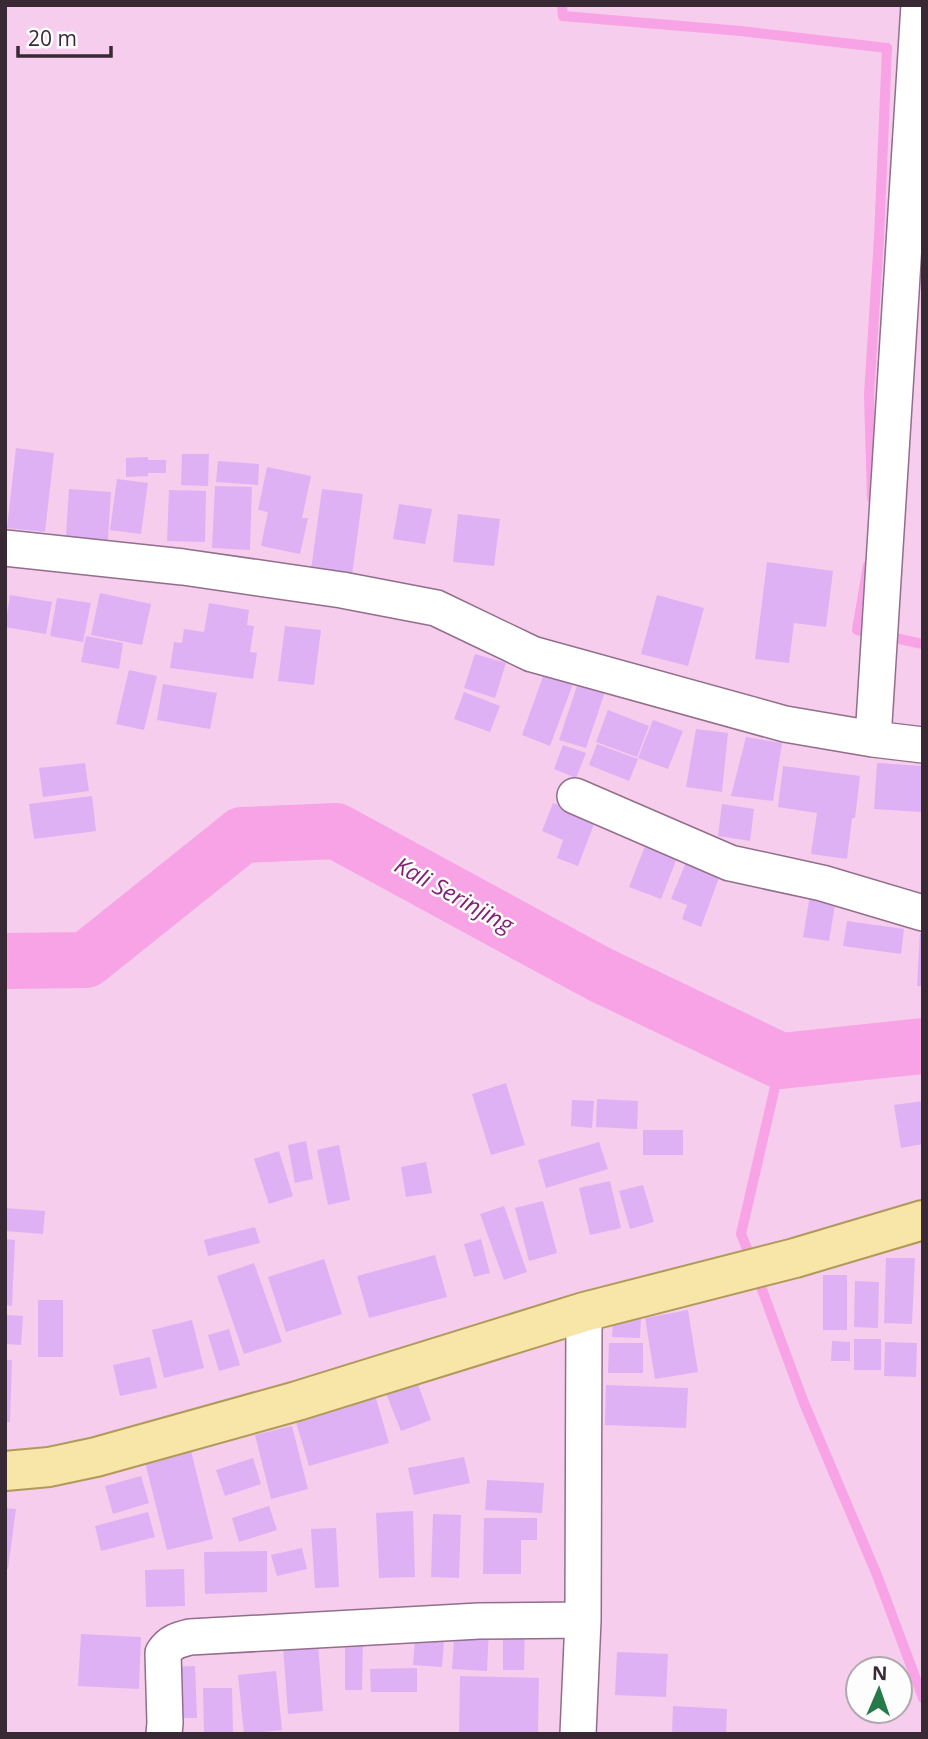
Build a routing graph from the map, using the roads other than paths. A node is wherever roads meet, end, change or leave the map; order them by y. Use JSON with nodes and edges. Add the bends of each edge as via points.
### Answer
{"nodes":[{"id":1,"x":919,"y":5,"type":"edge"},
{"id":2,"x":5,"y":548,"type":"edge"},
{"id":3,"x":873,"y":739,"type":"junction"},
{"id":4,"x":923,"y":745,"type":"edge"},
{"id":5,"x":575,"y":796,"type":"dead end"},
{"id":6,"x":923,"y":913,"type":"edge"},
{"id":7,"x":923,"y":1220,"type":"edge"},
{"id":8,"x":584,"y":1312,"type":"junction"},
{"id":9,"x":5,"y":1471,"type":"edge"},
{"id":10,"x":583,"y":1620,"type":"junction"},
{"id":11,"x":164,"y":1734,"type":"edge"},
{"id":12,"x":578,"y":1734,"type":"edge"}],
"edges":[{"from":1,"to":3,"type":"street"},
{"from":2,"to":3,"type":"street","via":[[197,569],[436,608],[532,654],[785,724]]},
{"from":3,"to":4,"type":"street"},
{"from":5,"to":6,"type":"street","via":[[730,863],[822,883]]},
{"from":7,"to":8,"type":"main road"},
{"from":8,"to":9,"type":"main road","via":[[96,1457]]},
{"from":8,"to":10,"type":"street"},
{"from":10,"to":11,"type":"street","via":[[453,1622],[177,1640],[163,1653]]},
{"from":10,"to":12,"type":"street"}]}
